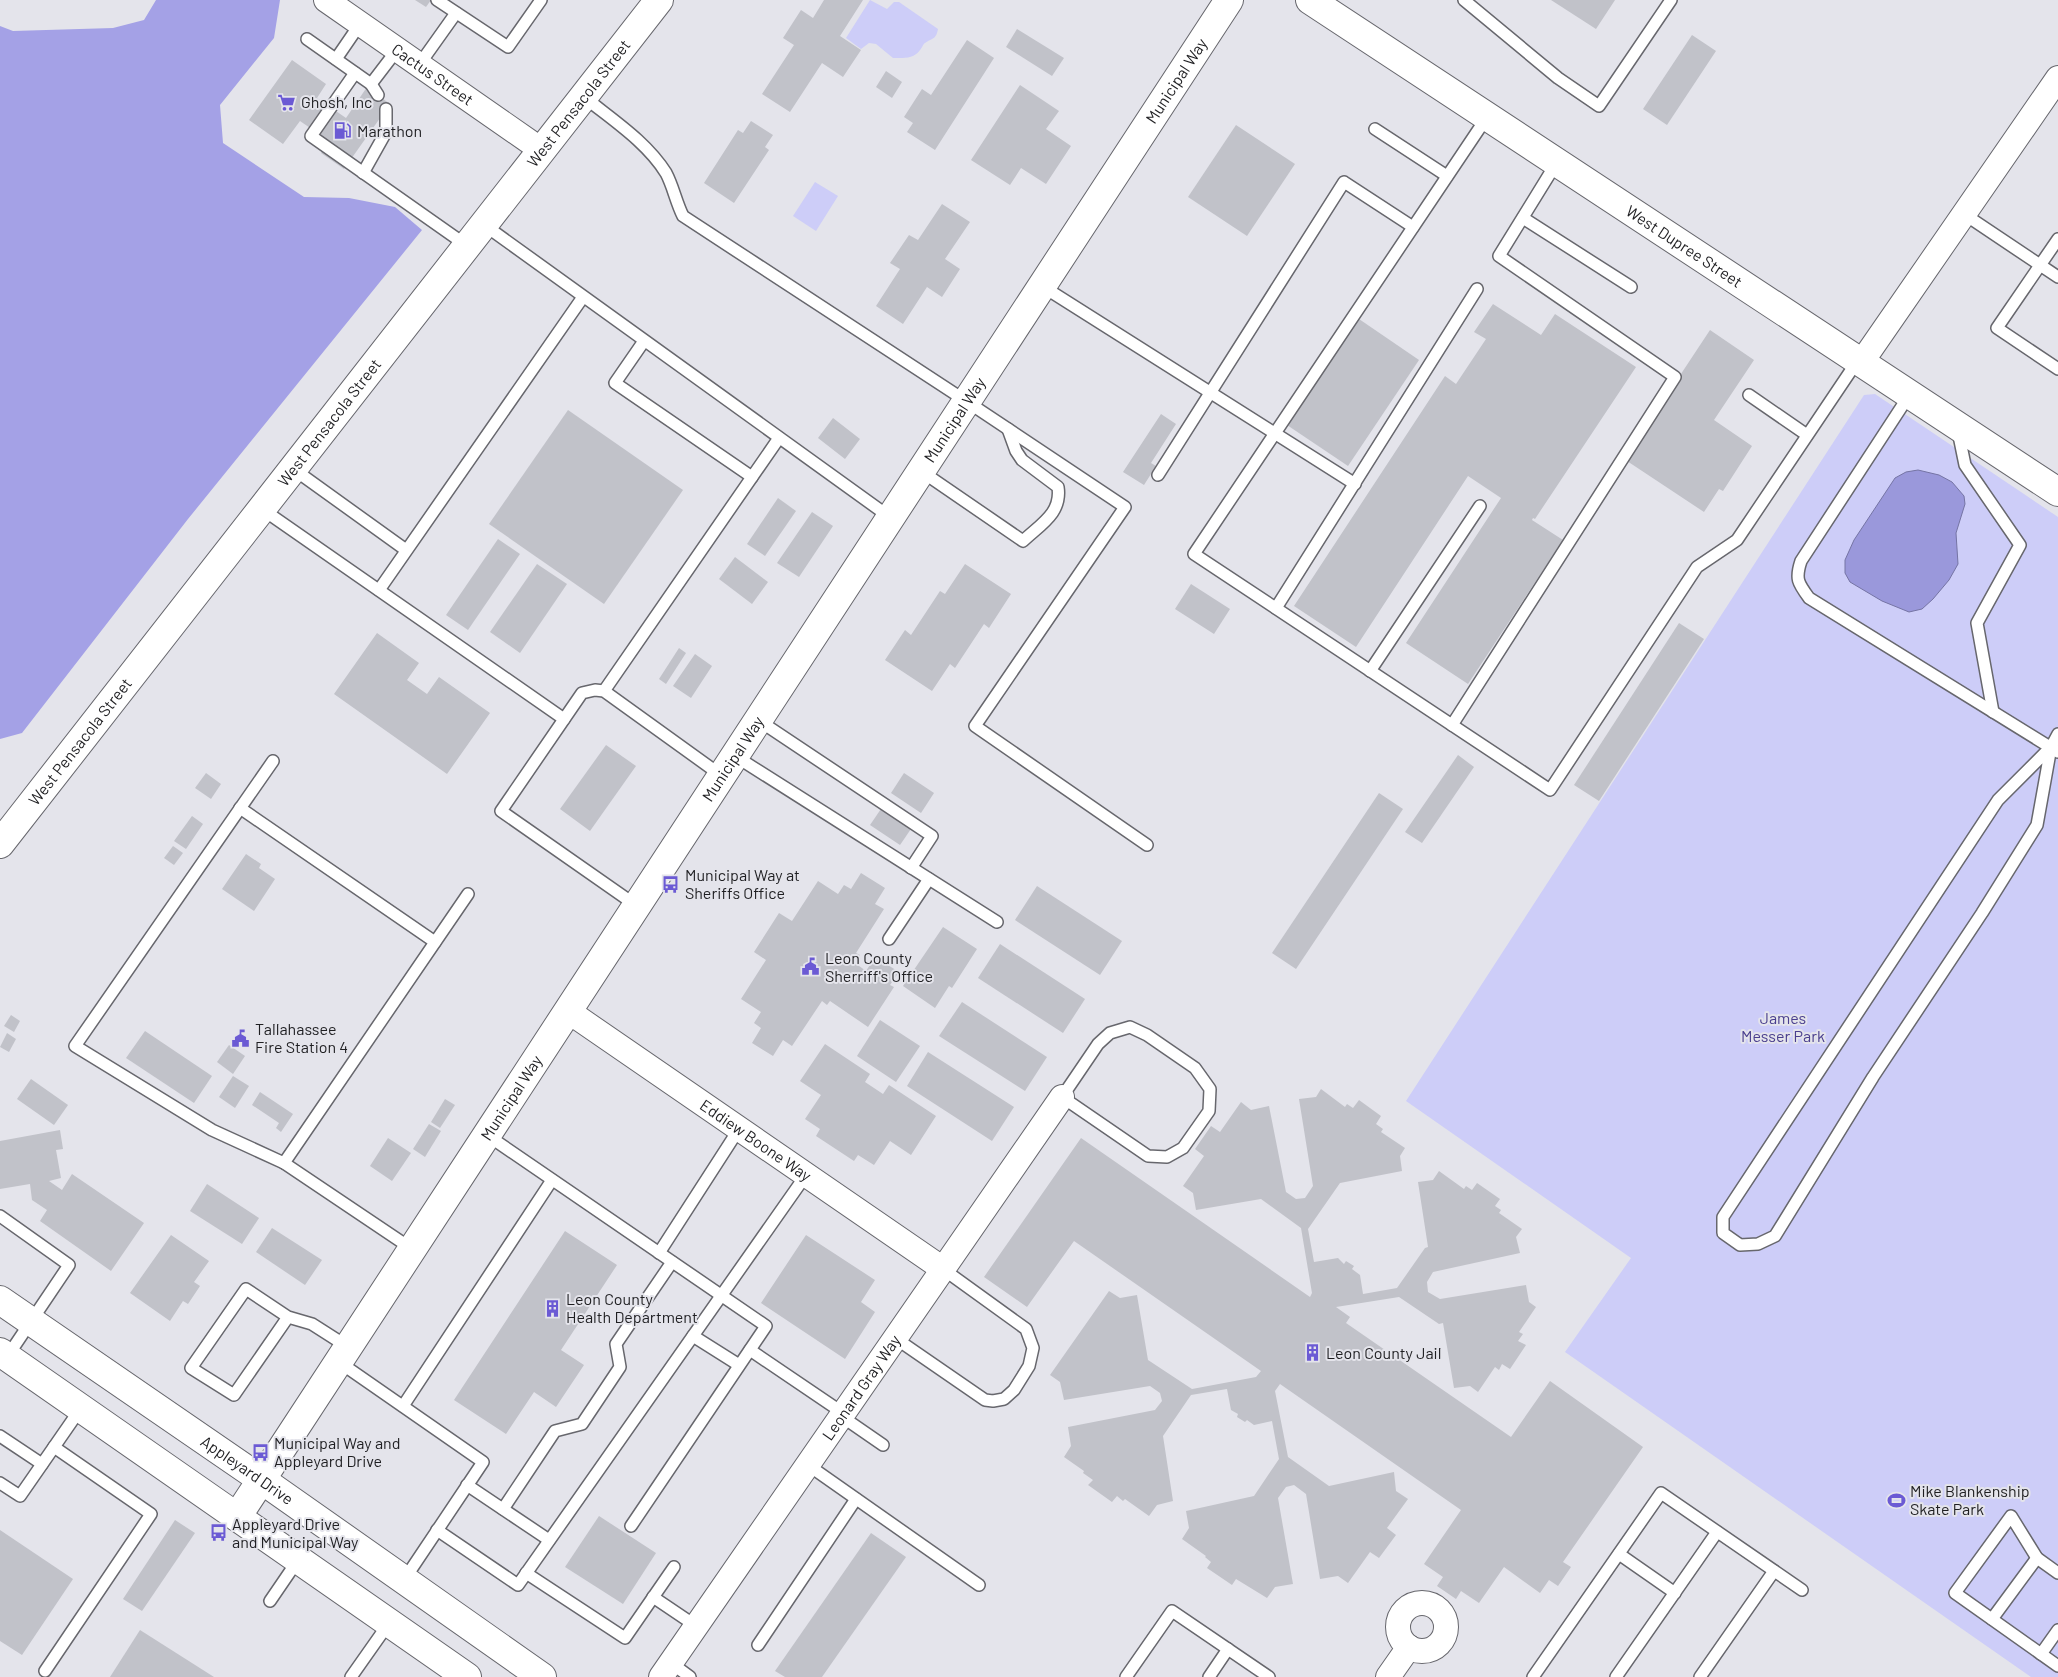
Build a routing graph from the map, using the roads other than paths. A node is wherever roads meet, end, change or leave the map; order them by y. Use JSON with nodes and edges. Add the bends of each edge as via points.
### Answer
{"nodes":[{"id":1,"x":326,"y":0,"type":"edge"},
{"id":2,"x":437,"y":0,"type":"edge"},
{"id":3,"x":541,"y":0,"type":"edge"},
{"id":4,"x":659,"y":0,"type":"edge"},
{"id":5,"x":1229,"y":0,"type":"edge"},
{"id":6,"x":1310,"y":0,"type":"edge"},
{"id":7,"x":1464,"y":0,"type":"edge"},
{"id":8,"x":1671,"y":0,"type":"edge"},
{"id":9,"x":456,"y":13,"type":"junction"},
{"id":10,"x":360,"y":24,"type":"junction"},
{"id":11,"x":307,"y":39,"type":"dead end"},
{"id":12,"x":397,"y":50,"type":"junction"},
{"id":13,"x":336,"y":60,"type":"junction"},
{"id":14,"x":419,"y":65,"type":"junction"},
{"id":15,"x":355,"y":73,"type":"junction"},
{"id":16,"x":2058,"y":78,"type":"edge"},
{"id":17,"x":371,"y":84,"type":"junction"},
{"id":18,"x":378,"y":95,"type":"dead end"},
{"id":19,"x":583,"y":96,"type":"junction"},
{"id":20,"x":386,"y":109,"type":"dead end"},
{"id":21,"x":1487,"y":116,"type":"junction"},
{"id":22,"x":1375,"y":129,"type":"dead end"},
{"id":23,"x":540,"y":150,"type":"junction"},
{"id":24,"x":1557,"y":162,"type":"junction"},
{"id":25,"x":363,"y":173,"type":"junction"},
{"id":26,"x":1447,"y":176,"type":"junction"},
{"id":27,"x":1964,"y":214,"type":"junction"},
{"id":28,"x":1523,"y":218,"type":"junction"},
{"id":29,"x":482,"y":224,"type":"junction"},
{"id":30,"x":1413,"y":227,"type":"junction"},
{"id":31,"x":2058,"y":239,"type":"edge"},
{"id":32,"x":466,"y":245,"type":"junction"},
{"id":33,"x":2040,"y":265,"type":"junction"},
{"id":34,"x":2058,"y":277,"type":"edge"},
{"id":35,"x":1042,"y":286,"type":"junction"},
{"id":36,"x":1631,"y":287,"type":"dead end"},
{"id":37,"x":1477,"y":289,"type":"dead end"},
{"id":38,"x":584,"y":297,"type":"junction"},
{"id":39,"x":644,"y":340,"type":"junction"},
{"id":40,"x":1860,"y":362,"type":"junction"},
{"id":41,"x":2058,"y":370,"type":"edge"},
{"id":42,"x":1210,"y":392,"type":"junction"},
{"id":43,"x":1910,"y":394,"type":"junction"},
{"id":44,"x":1749,"y":395,"type":"dead end"},
{"id":45,"x":966,"y":401,"type":"junction"},
{"id":46,"x":1957,"y":426,"type":"junction"},
{"id":47,"x":1008,"y":429,"type":"junction"},
{"id":48,"x":1275,"y":433,"type":"junction"},
{"id":49,"x":1807,"y":435,"type":"junction"},
{"id":50,"x":779,"y":438,"type":"junction"},
{"id":51,"x":1054,"y":460,"type":"junction"},
{"id":52,"x":292,"y":468,"type":"junction"},
{"id":53,"x":921,"y":471,"type":"junction"},
{"id":54,"x":1043,"y":475,"type":"junction"},
{"id":55,"x":1158,"y":475,"type":"dead end"},
{"id":56,"x":752,"y":477,"type":"junction"},
{"id":57,"x":1354,"y":484,"type":"junction"},
{"id":58,"x":2058,"y":492,"type":"edge"},
{"id":59,"x":1480,"y":506,"type":"dead end"},
{"id":60,"x":261,"y":508,"type":"junction"},
{"id":61,"x":891,"y":518,"type":"junction"},
{"id":62,"x":406,"y":550,"type":"junction"},
{"id":63,"x":379,"y":590,"type":"junction"},
{"id":64,"x":1276,"y":608,"type":"junction"},
{"id":65,"x":1370,"y":671,"type":"junction"},
{"id":66,"x":604,"y":692,"type":"junction"},
{"id":67,"x":1994,"y":712,"type":"junction"},
{"id":68,"x":564,"y":719,"type":"junction"},
{"id":69,"x":758,"y":720,"type":"junction"},
{"id":70,"x":1452,"y":725,"type":"junction"},
{"id":71,"x":2058,"y":734,"type":"edge"},
{"id":72,"x":2054,"y":750,"type":"edge"},
{"id":73,"x":273,"y":761,"type":"dead end"},
{"id":74,"x":728,"y":766,"type":"junction"},
{"id":75,"x":240,"y":808,"type":"junction"},
{"id":76,"x":0,"y":844,"type":"edge"},
{"id":77,"x":1147,"y":845,"type":"dead end"},
{"id":78,"x":911,"y":868,"type":"junction"},
{"id":79,"x":928,"y":879,"type":"junction"},
{"id":80,"x":468,"y":894,"type":"dead end"},
{"id":81,"x":637,"y":906,"type":"junction"},
{"id":82,"x":997,"y":922,"type":"dead end"},
{"id":83,"x":889,"y":939,"type":"dead end"},
{"id":84,"x":435,"y":942,"type":"junction"},
{"id":85,"x":568,"y":1011,"type":"junction"},
{"id":86,"x":1062,"y":1097,"type":"junction"},
{"id":87,"x":739,"y":1129,"type":"junction"},
{"id":88,"x":487,"y":1135,"type":"junction"},
{"id":89,"x":284,"y":1163,"type":"junction"},
{"id":90,"x":806,"y":1175,"type":"junction"},
{"id":91,"x":552,"y":1180,"type":"junction"},
{"id":92,"x":0,"y":1216,"type":"edge"},
{"id":93,"x":412,"y":1250,"type":"junction"},
{"id":94,"x":659,"y":1253,"type":"junction"},
{"id":95,"x":672,"y":1262,"type":"junction"},
{"id":96,"x":943,"y":1269,"type":"junction"},
{"id":97,"x":722,"y":1295,"type":"junction"},
{"id":98,"x":0,"y":1300,"type":"edge"},
{"id":99,"x":288,"y":1317,"type":"junction"},
{"id":100,"x":32,"y":1321,"type":"junction"},
{"id":101,"x":693,"y":1336,"type":"junction"},
{"id":102,"x":895,"y":1338,"type":"junction"},
{"id":103,"x":750,"y":1350,"type":"junction"},
{"id":104,"x":4,"y":1354,"type":"edge"},
{"id":105,"x":343,"y":1355,"type":"junction"},
{"id":106,"x":739,"y":1365,"type":"junction"},
{"id":107,"x":403,"y":1406,"type":"junction"},
{"id":108,"x":81,"y":1408,"type":"junction"},
{"id":109,"x":842,"y":1415,"type":"junction"},
{"id":110,"x":0,"y":1436,"type":"edge"},
{"id":111,"x":883,"y":1445,"type":"dead end"},
{"id":112,"x":54,"y":1447,"type":"junction"},
{"id":113,"x":42,"y":1464,"type":"junction"},
{"id":114,"x":808,"y":1465,"type":"junction"},
{"id":115,"x":262,"y":1480,"type":"junction"},
{"id":116,"x":0,"y":1482,"type":"edge"},
{"id":117,"x":467,"y":1485,"type":"junction"},
{"id":118,"x":856,"y":1499,"type":"junction"},
{"id":119,"x":503,"y":1509,"type":"junction"},
{"id":120,"x":237,"y":1517,"type":"junction"},
{"id":121,"x":631,"y":1526,"type":"dead end"},
{"id":122,"x":437,"y":1530,"type":"junction"},
{"id":123,"x":1717,"y":1532,"type":"junction"},
{"id":124,"x":549,"y":1540,"type":"junction"},
{"id":125,"x":1618,"y":1554,"type":"junction"},
{"id":126,"x":2036,"y":1558,"type":"junction"},
{"id":127,"x":298,"y":1560,"type":"junction"},
{"id":128,"x":674,"y":1567,"type":"dead end"},
{"id":129,"x":1774,"y":1571,"type":"junction"},
{"id":130,"x":526,"y":1572,"type":"junction"},
{"id":131,"x":2058,"y":1573,"type":"edge"},
{"id":132,"x":404,"y":1580,"type":"junction"},
{"id":133,"x":979,"y":1585,"type":"dead end"},
{"id":134,"x":1802,"y":1590,"type":"dead end"},
{"id":135,"x":1674,"y":1593,"type":"junction"},
{"id":136,"x":653,"y":1597,"type":"junction"},
{"id":137,"x":270,"y":1601,"type":"dead end"},
{"id":138,"x":1992,"y":1619,"type":"junction"},
{"id":139,"x":389,"y":1623,"type":"junction"},
{"id":140,"x":696,"y":1626,"type":"junction"},
{"id":141,"x":2058,"y":1630,"type":"edge"},
{"id":142,"x":758,"y":1645,"type":"dead end"},
{"id":143,"x":1409,"y":1647,"type":"dead end"},
{"id":144,"x":1228,"y":1649,"type":"junction"},
{"id":145,"x":2041,"y":1654,"type":"junction"},
{"id":146,"x":2058,"y":1666,"type":"edge"},
{"id":147,"x":666,"y":1670,"type":"edge"},
{"id":148,"x":45,"y":1671,"type":"dead end"},
{"id":149,"x":351,"y":1677,"type":"edge"},
{"id":150,"x":467,"y":1677,"type":"edge"},
{"id":151,"x":542,"y":1677,"type":"edge"},
{"id":152,"x":690,"y":1677,"type":"edge"},
{"id":153,"x":1126,"y":1677,"type":"edge"},
{"id":154,"x":1209,"y":1677,"type":"edge"},
{"id":155,"x":1269,"y":1677,"type":"edge"},
{"id":156,"x":1388,"y":1677,"type":"edge"},
{"id":157,"x":1533,"y":1677,"type":"edge"},
{"id":158,"x":1616,"y":1677,"type":"edge"},
{"id":159,"x":1700,"y":1677,"type":"edge"}],
"edges":[{"from":1,"to":10,"type":"street","name":"Cactus Street"},
{"from":2,"to":9,"type":"lane"},
{"from":3,"to":9,"type":"lane","via":[[508,47]]},
{"from":4,"to":19,"type":"street","name":"West Pensacola Street"},
{"from":5,"to":35,"type":"street","name":"Municipal Way"},
{"from":6,"to":21,"type":"street","name":"West Dupree Street"},
{"from":7,"to":8,"type":"lane","via":[[1558,78],[1599,106]]},
{"from":9,"to":14,"type":"lane"},
{"from":10,"to":12,"type":"street","name":"Cactus Street"},
{"from":10,"to":13,"type":"lane"},
{"from":11,"to":13,"type":"lane"},
{"from":12,"to":14,"type":"street","name":"Cactus Street"},
{"from":12,"to":17,"type":"lane"},
{"from":13,"to":15,"type":"lane"},
{"from":14,"to":23,"type":"street","name":"Cactus Street"},
{"from":15,"to":17,"type":"lane"},
{"from":15,"to":25,"type":"lane","via":[[311,136]]},
{"from":16,"to":27,"type":"street"},
{"from":17,"to":18,"type":"lane"},
{"from":19,"to":23,"type":"street","name":"West Pensacola Street"},
{"from":19,"to":45,"type":"lane","via":[[658,160],[683,216]]},
{"from":20,"to":25,"type":"lane","via":[[386,132]]},
{"from":21,"to":24,"type":"street","name":"West Dupree Street"},
{"from":21,"to":26,"type":"lane"},
{"from":22,"to":26,"type":"lane"},
{"from":23,"to":29,"type":"street","name":"West Pensacola Street"},
{"from":24,"to":28,"type":"lane"},
{"from":24,"to":40,"type":"street","name":"West Dupree Street"},
{"from":25,"to":32,"type":"lane"},
{"from":26,"to":30,"type":"lane"},
{"from":27,"to":33,"type":"lane"},
{"from":27,"to":40,"type":"street"},
{"from":28,"to":36,"type":"lane"},
{"from":28,"to":70,"type":"lane","via":[[1499,256],[1675,377]]},
{"from":29,"to":32,"type":"street","name":"West Pensacola Street"},
{"from":29,"to":38,"type":"lane"},
{"from":30,"to":42,"type":"lane","via":[[1344,182]]},
{"from":30,"to":48,"type":"lane"},
{"from":31,"to":33,"type":"lane"},
{"from":32,"to":52,"type":"street","name":"West Pensacola Street"},
{"from":33,"to":34,"type":"lane"},
{"from":33,"to":41,"type":"lane","via":[[1997,328]]},
{"from":35,"to":42,"type":"lane"},
{"from":35,"to":45,"type":"street","name":"Municipal Way"},
{"from":37,"to":57,"type":"lane"},
{"from":38,"to":39,"type":"lane"},
{"from":38,"to":62,"type":"lane"},
{"from":39,"to":50,"type":"lane"},
{"from":39,"to":56,"type":"lane","via":[[615,383]]},
{"from":40,"to":43,"type":"street","name":"West Dupree Street"},
{"from":40,"to":49,"type":"lane"},
{"from":42,"to":48,"type":"lane"},
{"from":42,"to":55,"type":"lane"},
{"from":43,"to":46,"type":"street","name":"West Dupree Street"},
{"from":43,"to":67,"type":"lane","via":[[1801,561],[1798,583],[1809,598]]},
{"from":44,"to":49,"type":"lane"},
{"from":45,"to":47,"type":"lane"},
{"from":45,"to":53,"type":"street","name":"Municipal Way"},
{"from":46,"to":58,"type":"street","name":"West Dupree Street"},
{"from":46,"to":67,"type":"lane","via":[[1965,465],[2020,545],[1977,623]]},
{"from":47,"to":51,"type":"lane"},
{"from":47,"to":54,"type":"lane","via":[[1022,460]]},
{"from":48,"to":57,"type":"lane"},
{"from":48,"to":64,"type":"lane","via":[[1194,554]]},
{"from":49,"to":70,"type":"lane","via":[[1736,540],[1697,567],[1550,790]]},
{"from":50,"to":56,"type":"lane"},
{"from":50,"to":61,"type":"lane"},
{"from":51,"to":54,"type":"lane"},
{"from":51,"to":77,"type":"lane","via":[[1124,507],[975,726]]},
{"from":52,"to":60,"type":"street","name":"West Pensacola Street"},
{"from":52,"to":62,"type":"lane"},
{"from":53,"to":54,"type":"lane","via":[[1023,541],[1051,516],[1059,502],[1058,486]]},
{"from":53,"to":61,"type":"street","name":"Municipal Way"},
{"from":56,"to":66,"type":"lane"},
{"from":57,"to":64,"type":"lane"},
{"from":59,"to":65,"type":"lane"},
{"from":60,"to":63,"type":"lane"},
{"from":60,"to":76,"type":"street","name":"West Pensacola Street"},
{"from":61,"to":69,"type":"street","name":"Municipal Way"},
{"from":62,"to":63,"type":"lane"},
{"from":63,"to":68,"type":"lane"},
{"from":64,"to":65,"type":"lane"},
{"from":65,"to":70,"type":"lane"},
{"from":66,"to":68,"type":"lane","via":[[582,693]]},
{"from":66,"to":74,"type":"lane"},
{"from":67,"to":72,"type":"lane"},
{"from":68,"to":81,"type":"lane","via":[[500,811]]},
{"from":69,"to":74,"type":"street","name":"Municipal Way"},
{"from":69,"to":78,"type":"lane","via":[[932,836]]},
{"from":71,"to":72,"type":"lane"},
{"from":72,"to":72,"type":"lane","via":[[1998,800],[1723,1216],[1723,1233],[1740,1245],[1758,1244],[1775,1236],[1873,1077],[1982,913],[2037,825]]},
{"from":73,"to":75,"type":"lane"},
{"from":74,"to":78,"type":"lane"},
{"from":74,"to":81,"type":"street","name":"Municipal Way"},
{"from":75,"to":84,"type":"lane"},
{"from":75,"to":89,"type":"lane","via":[[75,1046],[212,1130]]},
{"from":78,"to":79,"type":"lane"},
{"from":79,"to":82,"type":"lane"},
{"from":79,"to":83,"type":"lane"},
{"from":80,"to":84,"type":"lane"},
{"from":81,"to":85,"type":"street","name":"Municipal Way"},
{"from":84,"to":89,"type":"lane"},
{"from":85,"to":87,"type":"street","name":"Eddiew Boone Way"},
{"from":85,"to":88,"type":"street","name":"Municipal Way"},
{"from":86,"to":86,"type":"lane","via":[[1098,1044],[1110,1033],[1130,1027],[1146,1034],[1195,1068],[1210,1089],[1209,1111],[1183,1148],[1167,1157],[1148,1156]]},
{"from":86,"to":96,"type":"street","name":"Leonard Gray Way"},
{"from":87,"to":90,"type":"street","name":"Eddiew Boone Way"},
{"from":87,"to":94,"type":"lane"},
{"from":88,"to":91,"type":"lane"},
{"from":88,"to":93,"type":"street","name":"Municipal Way"},
{"from":89,"to":93,"type":"lane"},
{"from":90,"to":96,"type":"street","name":"Eddiew Boone Way"},
{"from":90,"to":97,"type":"lane"},
{"from":91,"to":94,"type":"lane"},
{"from":91,"to":107,"type":"lane"},
{"from":92,"to":100,"type":"lane","via":[[69,1265]]},
{"from":93,"to":105,"type":"street","name":"Municipal Way"},
{"from":94,"to":95,"type":"lane"},
{"from":95,"to":97,"type":"lane"},
{"from":95,"to":119,"type":"lane","via":[[616,1344],[620,1367],[582,1424],[555,1431]]},
{"from":96,"to":102,"type":"street","name":"Leonard Gray Way"},
{"from":96,"to":102,"type":"lane","via":[[1026,1330],[1033,1348],[1029,1366],[1014,1390],[1004,1398],[985,1400]]},
{"from":97,"to":101,"type":"lane"},
{"from":97,"to":103,"type":"lane","via":[[766,1326]]},
{"from":98,"to":100,"type":"street","name":"Appleyard Drive"},
{"from":99,"to":99,"type":"lane","via":[[234,1396],[191,1368],[246,1289]]},
{"from":99,"to":105,"type":"lane","via":[[312,1324]]},
{"from":100,"to":104,"type":"lane"},
{"from":100,"to":115,"type":"street","name":"Appleyard Drive"},
{"from":101,"to":106,"type":"lane"},
{"from":101,"to":124,"type":"lane"},
{"from":102,"to":109,"type":"street","name":"Leonard Gray Way"},
{"from":103,"to":106,"type":"lane"},
{"from":103,"to":109,"type":"lane"},
{"from":104,"to":108,"type":"street"},
{"from":105,"to":107,"type":"lane"},
{"from":105,"to":115,"type":"street","name":"Municipal Way"},
{"from":106,"to":121,"type":"lane"},
{"from":107,"to":117,"type":"lane","via":[[483,1462]]},
{"from":108,"to":112,"type":"lane"},
{"from":108,"to":120,"type":"street"},
{"from":109,"to":111,"type":"lane"},
{"from":109,"to":114,"type":"street","name":"Leonard Gray Way"},
{"from":110,"to":113,"type":"lane"},
{"from":112,"to":113,"type":"lane"},
{"from":112,"to":148,"type":"lane","via":[[151,1514]]},
{"from":113,"to":116,"type":"lane","via":[[20,1496]]},
{"from":114,"to":118,"type":"lane"},
{"from":114,"to":140,"type":"street","name":"Leonard Gray Way"},
{"from":115,"to":120,"type":"street","name":"Municipal Way"},
{"from":115,"to":132,"type":"street","name":"Appleyard Drive"},
{"from":117,"to":119,"type":"lane"},
{"from":117,"to":122,"type":"lane"},
{"from":118,"to":133,"type":"lane"},
{"from":118,"to":142,"type":"lane"},
{"from":119,"to":124,"type":"lane"},
{"from":120,"to":127,"type":"street"},
{"from":122,"to":130,"type":"lane","via":[[518,1585]]},
{"from":122,"to":132,"type":"lane"},
{"from":123,"to":125,"type":"lane","via":[[1661,1493]]},
{"from":123,"to":129,"type":"lane"},
{"from":123,"to":135,"type":"lane"},
{"from":124,"to":130,"type":"lane"},
{"from":125,"to":135,"type":"lane"},
{"from":125,"to":157,"type":"lane"},
{"from":126,"to":131,"type":"lane"},
{"from":126,"to":138,"type":"lane"},
{"from":126,"to":138,"type":"lane","via":[[2011,1516],[1955,1593]]},
{"from":127,"to":137,"type":"lane"},
{"from":127,"to":139,"type":"street"},
{"from":128,"to":136,"type":"lane"},
{"from":129,"to":134,"type":"lane"},
{"from":129,"to":159,"type":"lane"},
{"from":130,"to":136,"type":"lane","via":[[625,1638]]},
{"from":132,"to":151,"type":"street","name":"Appleyard Drive"},
{"from":135,"to":158,"type":"lane"},
{"from":136,"to":140,"type":"lane"},
{"from":138,"to":145,"type":"lane"},
{"from":139,"to":149,"type":"lane"},
{"from":139,"to":150,"type":"street"},
{"from":140,"to":147,"type":"street","name":"Leonard Gray Way"},
{"from":141,"to":145,"type":"lane"},
{"from":143,"to":156,"type":"street"},
{"from":144,"to":153,"type":"lane","via":[[1172,1610]]},
{"from":144,"to":154,"type":"lane"},
{"from":144,"to":155,"type":"lane"},
{"from":145,"to":146,"type":"lane"},
{"from":147,"to":152,"type":"lane"}]}
